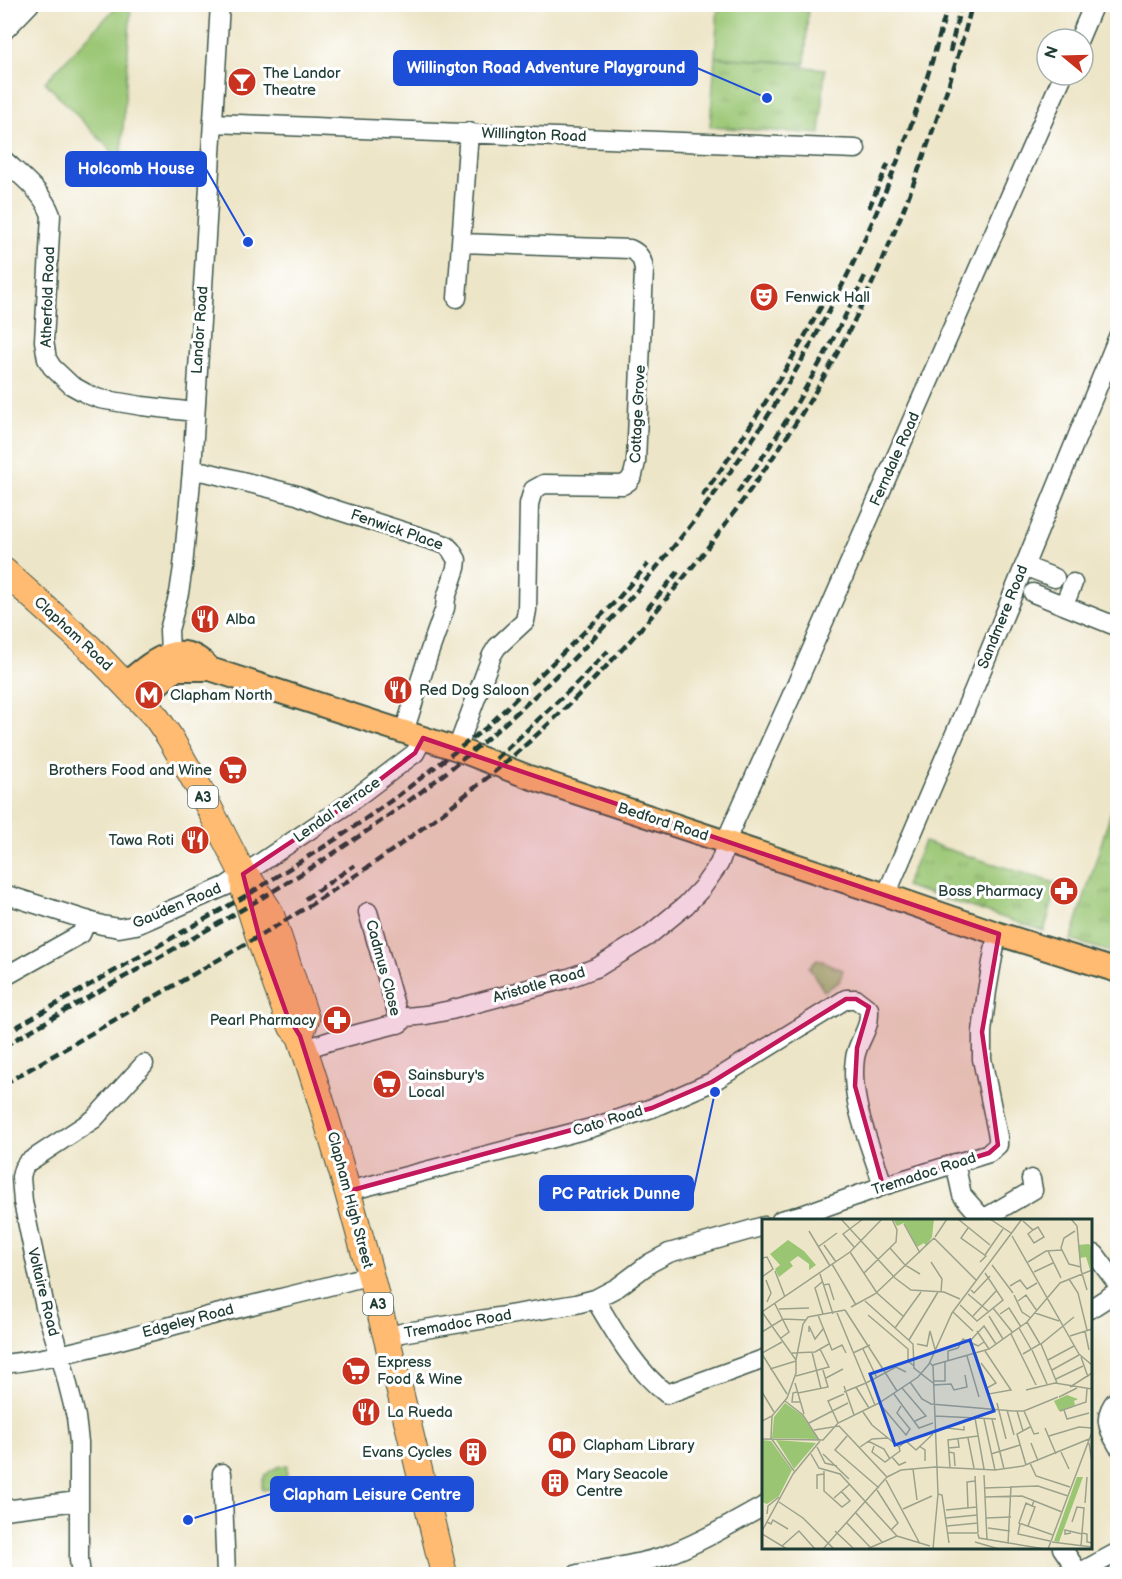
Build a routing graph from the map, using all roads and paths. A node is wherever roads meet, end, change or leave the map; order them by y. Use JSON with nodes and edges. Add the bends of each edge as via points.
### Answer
{"nodes":[{"id":1,"x":220,"y":4,"type":"edge"},
{"id":2,"x":1094,"y":4,"type":"edge"},
{"id":3,"x":18,"y":9,"type":"edge"},
{"id":4,"x":1084,"y":27,"type":"edge"},
{"id":5,"x":4,"y":32,"type":"edge"},
{"id":6,"x":1058,"y":87,"type":"edge"},
{"id":7,"x":213,"y":123,"type":"junction"},
{"id":8,"x":469,"y":132,"type":"junction"},
{"id":9,"x":856,"y":148,"type":"dead end"},
{"id":10,"x":4,"y":160,"type":"edge"},
{"id":11,"x":461,"y":243,"type":"junction"},
{"id":12,"x":457,"y":298,"type":"dead end"},
{"id":13,"x":1118,"y":337,"type":"edge"},
{"id":14,"x":195,"y":412,"type":"junction"},
{"id":15,"x":192,"y":470,"type":"junction"},
{"id":16,"x":1024,"y":566,"type":"junction"},
{"id":17,"x":4,"y":571,"type":"edge"},
{"id":18,"x":1055,"y":578,"type":"dead end"},
{"id":19,"x":1073,"y":583,"type":"dead end"},
{"id":20,"x":1033,"y":593,"type":"dead end"},
{"id":21,"x":1064,"y":606,"type":"junction"},
{"id":22,"x":1118,"y":627,"type":"edge"},
{"id":23,"x":170,"y":653,"type":"junction"},
{"id":24,"x":210,"y":669,"type":"junction"},
{"id":25,"x":132,"y":691,"type":"junction"},
{"id":26,"x":413,"y":735,"type":"junction"},
{"id":27,"x":457,"y":749,"type":"junction"},
{"id":28,"x":727,"y":842,"type":"junction"},
{"id":29,"x":243,"y":874,"type":"junction"},
{"id":30,"x":4,"y":894,"type":"edge"},
{"id":31,"x":886,"y":895,"type":"junction"},
{"id":32,"x":368,"y":912,"type":"dead end"},
{"id":33,"x":87,"y":920,"type":"junction"},
{"id":34,"x":999,"y":934,"type":"junction"},
{"id":35,"x":1118,"y":971,"type":"edge"},
{"id":36,"x":4,"y":977,"type":"edge"},
{"id":37,"x":398,"y":1024,"type":"junction"},
{"id":38,"x":303,"y":1042,"type":"junction"},
{"id":39,"x":144,"y":1064,"type":"dead end"},
{"id":40,"x":955,"y":1163,"type":"junction"},
{"id":41,"x":1031,"y":1179,"type":"dead end"},
{"id":42,"x":883,"y":1186,"type":"junction"},
{"id":43,"x":349,"y":1191,"type":"junction"},
{"id":44,"x":787,"y":1219,"type":"edge"},
{"id":45,"x":762,"y":1227,"type":"edge"},
{"id":46,"x":1092,"y":1256,"type":"edge"},
{"id":47,"x":370,"y":1275,"type":"junction"},
{"id":48,"x":1118,"y":1285,"type":"edge"},
{"id":49,"x":1118,"y":1291,"type":"edge"},
{"id":50,"x":595,"y":1299,"type":"junction"},
{"id":51,"x":1092,"y":1308,"type":"edge"},
{"id":52,"x":387,"y":1338,"type":"junction"},
{"id":53,"x":59,"y":1355,"type":"junction"},
{"id":54,"x":762,"y":1360,"type":"edge"},
{"id":55,"x":4,"y":1364,"type":"edge"},
{"id":56,"x":1118,"y":1398,"type":"edge"},
{"id":57,"x":1118,"y":1446,"type":"edge"},
{"id":58,"x":222,"y":1473,"type":"dead end"},
{"id":59,"x":78,"y":1502,"type":"junction"},
{"id":60,"x":762,"y":1507,"type":"edge"},
{"id":61,"x":4,"y":1510,"type":"edge"},
{"id":62,"x":1063,"y":1549,"type":"edge"},
{"id":63,"x":1118,"y":1552,"type":"edge"},
{"id":64,"x":1078,"y":1574,"type":"edge"},
{"id":65,"x":81,"y":1575,"type":"edge"},
{"id":66,"x":226,"y":1575,"type":"edge"},
{"id":67,"x":444,"y":1575,"type":"edge"},
{"id":68,"x":577,"y":1575,"type":"edge"}],
"edges":[{"from":1,"to":7,"type":"street","name":"Landor Road"},
{"from":2,"to":4,"type":"street"},
{"from":3,"to":5,"type":"street"},
{"from":6,"to":28,"type":"street","name":"Ferndale Road"},
{"from":7,"to":8,"type":"street","name":"Willington Road"},
{"from":7,"to":14,"type":"street","name":"Landor Road"},
{"from":8,"to":9,"type":"street","name":"Willington Road"},
{"from":8,"to":11,"type":"street"},
{"from":10,"to":14,"type":"street","name":"Atherfold Road","via":[[42,198],[51,215],[44,341],[52,367],[79,391],[100,399]]},
{"from":11,"to":12,"type":"street"},
{"from":11,"to":27,"type":"street","name":"Cottage Grove","via":[[630,249],[639,255],[644,270],[635,470],[623,485],[544,484],[533,490],[529,504],[525,621],[492,655]]},
{"from":13,"to":16,"type":"street","name":"Sandmere Road"},
{"from":14,"to":15,"type":"street","name":"Landor Road"},
{"from":15,"to":23,"type":"street","name":"Landor Road","via":[[183,567],[169,630]]},
{"from":15,"to":26,"type":"street","name":"Fenwick Place","via":[[297,495],[446,545],[451,550],[456,568],[429,653]]},
{"from":16,"to":18,"type":"street"},
{"from":16,"to":31,"type":"street","name":"Sandmere Road"},
{"from":17,"to":25,"type":"highway","name":"Clapham Road","number":"A3"},
{"from":19,"to":21,"type":"street"},
{"from":20,"to":21,"type":"street"},
{"from":21,"to":22,"type":"street"},
{"from":23,"to":24,"type":"main road","name":"Bedford Road","via":[[196,657]]},
{"from":23,"to":25,"type":"main road","via":[[150,663]]},
{"from":24,"to":25,"type":"main road","name":"Bedford Road","via":[[176,669]]},
{"from":24,"to":26,"type":"main road","name":"Bedford Road"},
{"from":25,"to":29,"type":"highway","name":"Clapham High Street","number":"A3","via":[[169,736]]},
{"from":26,"to":27,"type":"main road","name":"Bedford Road"},
{"from":26,"to":29,"type":"street","name":"Lendal Terrace","via":[[415,753],[345,807]]},
{"from":27,"to":28,"type":"main road","name":"Bedford Road","via":[[529,777]]},
{"from":28,"to":31,"type":"main road","name":"Bedford Road"},
{"from":28,"to":37,"type":"street","name":"Aristotle Road","via":[[719,864],[686,905],[648,936],[598,967],[451,1010],[407,1017]]},
{"from":29,"to":33,"type":"street","name":"Gauden Road","via":[[226,886],[127,927]]},
{"from":29,"to":38,"type":"highway","name":"Clapham High Street","number":"A3","via":[[265,955],[292,1027]]},
{"from":30,"to":33,"type":"street","name":"Gauden Road"},
{"from":31,"to":34,"type":"main road","name":"Bedford Road"},
{"from":32,"to":37,"type":"street","name":"Cadmus Close"},
{"from":33,"to":36,"type":"street","via":[[81,934]]},
{"from":34,"to":35,"type":"main road","name":"Bedford Road"},
{"from":34,"to":40,"type":"street","name":"Tremadoc Road","via":[[982,1032],[982,1059],[998,1145],[989,1153]]},
{"from":37,"to":38,"type":"street","name":"Aristotle Road","via":[[330,1041]]},
{"from":38,"to":43,"type":"highway","name":"Clapham High Street","number":"A3"},
{"from":39,"to":53,"type":"street","name":"Voltaire Road","via":[[94,1119],[23,1169],[23,1202]]},
{"from":40,"to":41,"type":"street","via":[[962,1195],[983,1219],[1033,1190]]},
{"from":40,"to":42,"type":"street","name":"Tremadoc Road"},
{"from":42,"to":43,"type":"street","name":"Cato Road","via":[[855,1086],[857,1048],[869,1009],[856,999],[846,999],[712,1082],[652,1108],[591,1128]]},
{"from":42,"to":44,"type":"street","name":"Tremadoc Road"},
{"from":43,"to":47,"type":"highway","name":"Clapham High Street","number":"A3"},
{"from":45,"to":50,"type":"street","name":"Tremadoc Road","via":[[669,1253]]},
{"from":46,"to":48,"type":"street","via":[[1095,1254]]},
{"from":47,"to":52,"type":"highway","name":"Clapham High Street","number":"A3"},
{"from":47,"to":53,"type":"street","name":"Edgeley Road"},
{"from":49,"to":51,"type":"street"},
{"from":50,"to":52,"type":"street","name":"Tremadoc Road"},
{"from":50,"to":54,"type":"street","via":[[624,1346],[667,1394]]},
{"from":52,"to":67,"type":"highway","name":"Clapham High Street","number":"A3"},
{"from":53,"to":55,"type":"street","name":"Edgeley Road"},
{"from":53,"to":59,"type":"street","name":"Voltaire Road","via":[[76,1417]]},
{"from":56,"to":57,"type":"street","via":[[1107,1418]]},
{"from":58,"to":66,"type":"street"},
{"from":59,"to":61,"type":"street"},
{"from":59,"to":65,"type":"street","name":"Voltaire Road"},
{"from":60,"to":68,"type":"street","via":[[663,1556]]},
{"from":62,"to":64,"type":"street"},
{"from":63,"to":64,"type":"street"}]}
